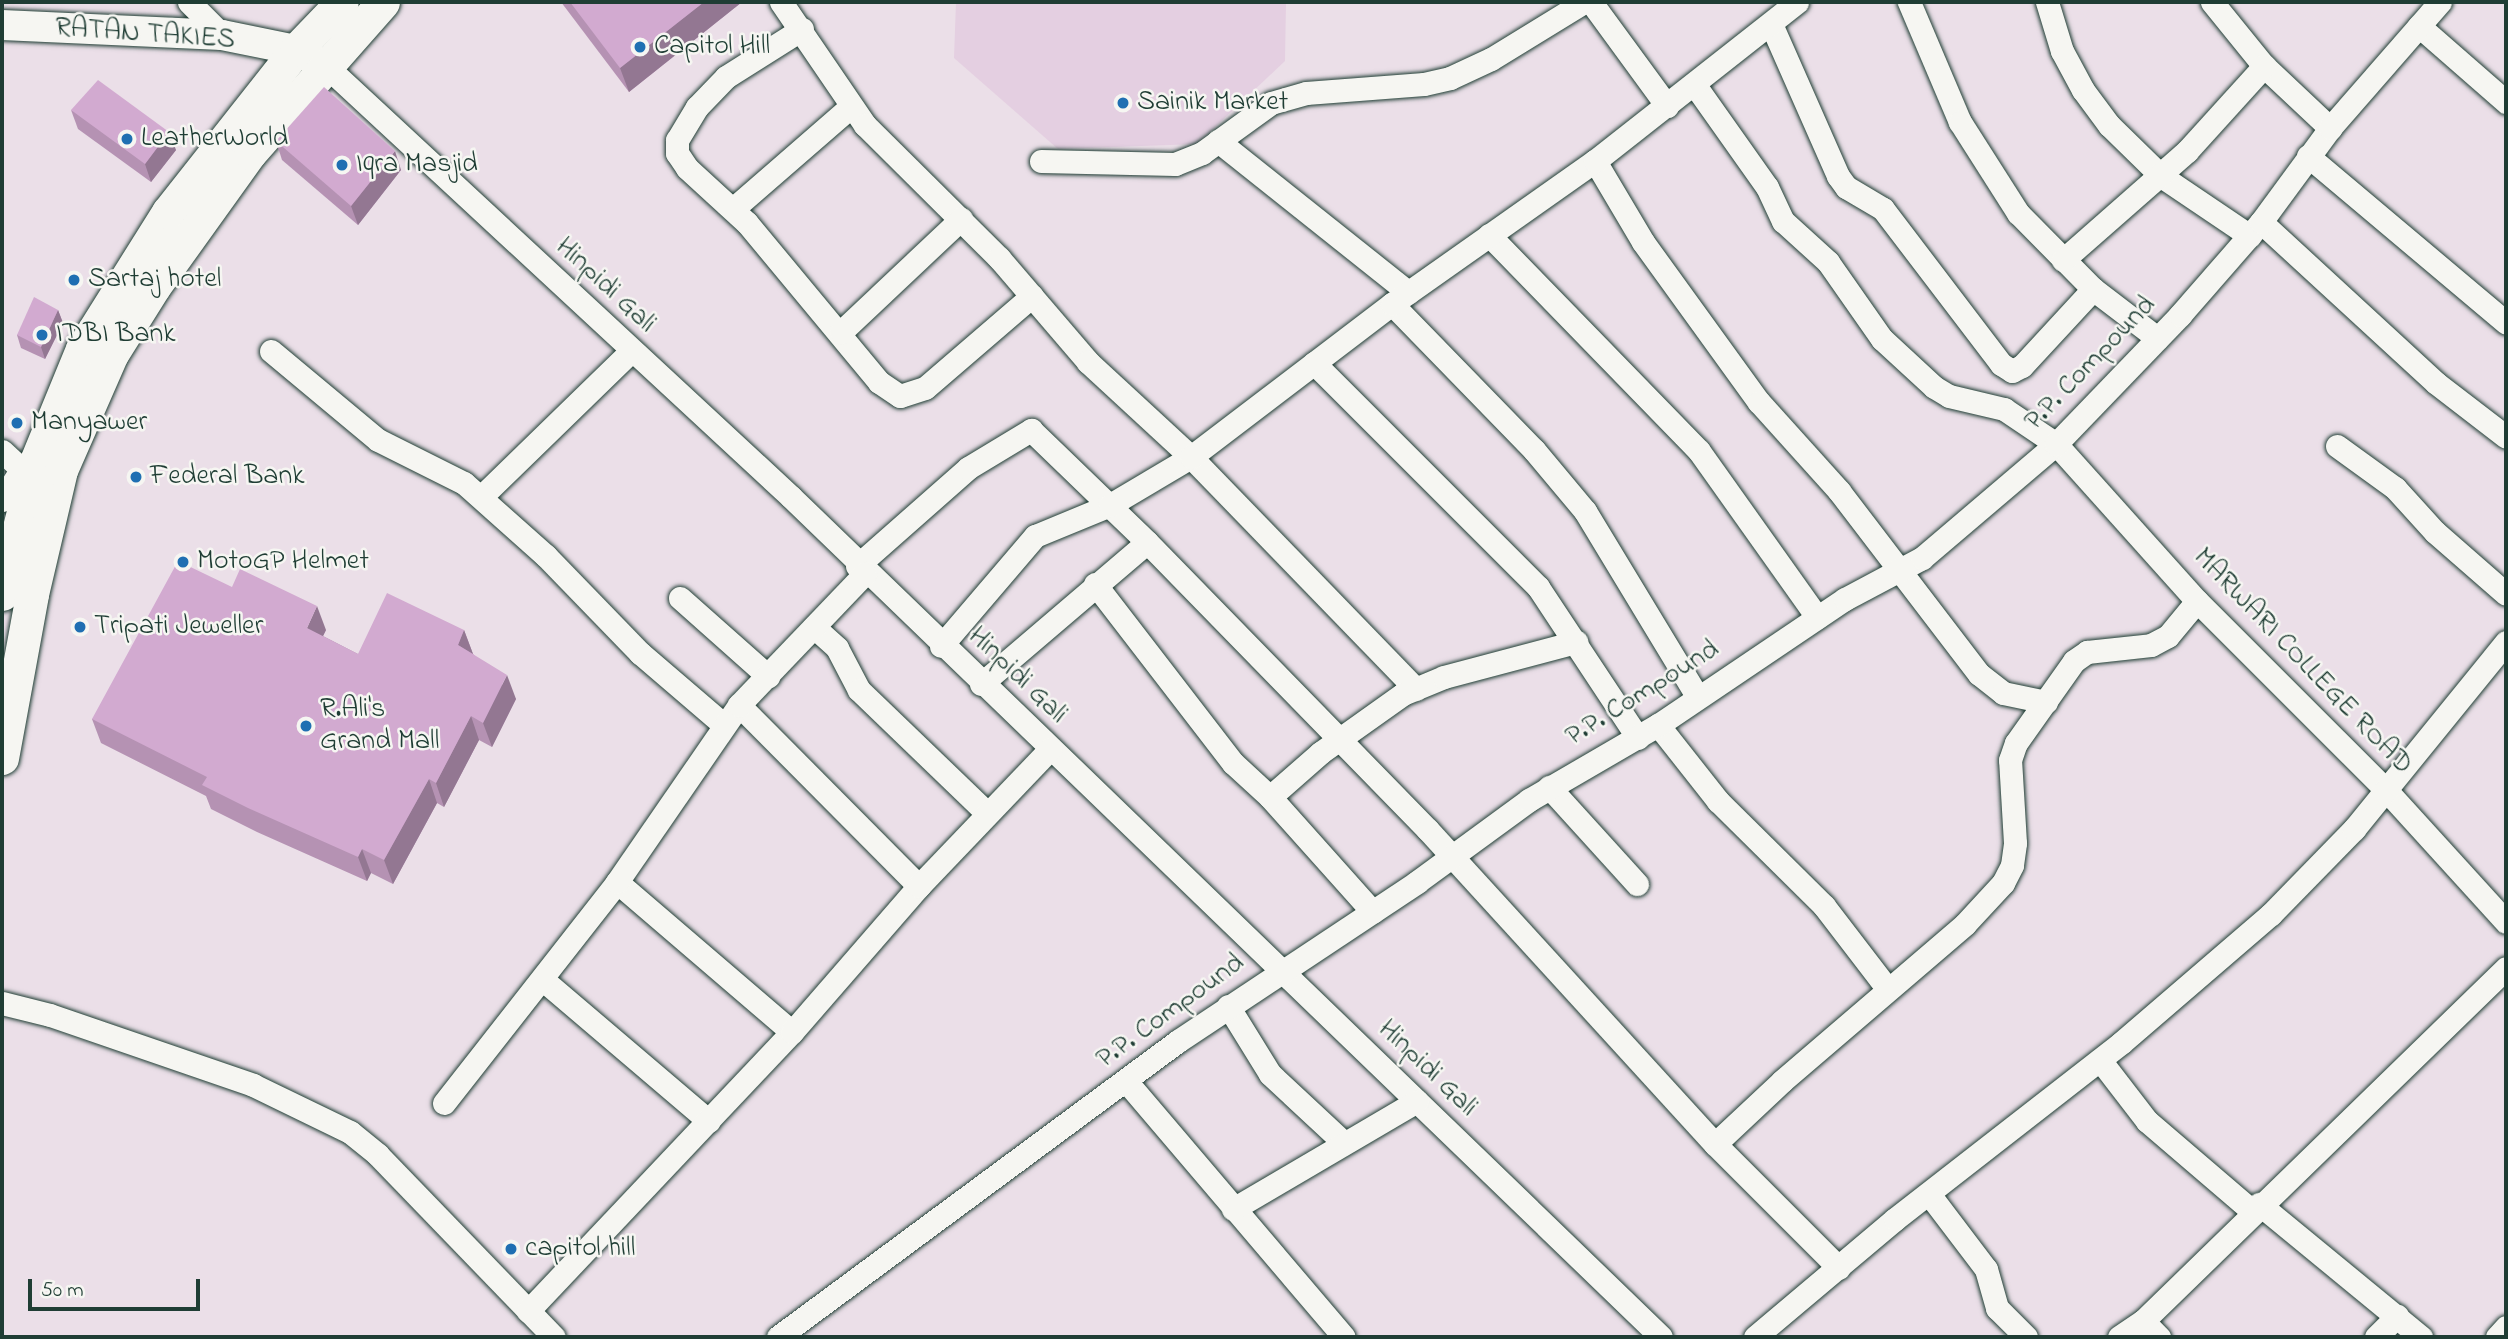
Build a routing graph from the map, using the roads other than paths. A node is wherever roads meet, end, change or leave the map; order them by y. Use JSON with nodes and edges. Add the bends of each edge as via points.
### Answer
{"nodes":[{"id":1,"x":188,"y":2,"type":"edge"},
{"id":2,"x":342,"y":2,"type":"edge"},
{"id":3,"x":383,"y":2,"type":"edge"},
{"id":4,"x":780,"y":2,"type":"edge"},
{"id":5,"x":1584,"y":2,"type":"edge"},
{"id":6,"x":1591,"y":2,"type":"edge"},
{"id":7,"x":1797,"y":2,"type":"edge"},
{"id":8,"x":1909,"y":2,"type":"edge"},
{"id":9,"x":2047,"y":2,"type":"edge"},
{"id":10,"x":2212,"y":2,"type":"edge"},
{"id":11,"x":2440,"y":2,"type":"edge"},
{"id":12,"x":1771,"y":24,"type":"junction"},
{"id":13,"x":2,"y":25,"type":"edge"},
{"id":14,"x":2419,"y":26,"type":"junction"},
{"id":15,"x":802,"y":29,"type":"junction"},
{"id":16,"x":222,"y":35,"type":"junction"},
{"id":17,"x":310,"y":58,"type":"junction"},
{"id":18,"x":2263,"y":66,"type":"junction"},
{"id":19,"x":1694,"y":84,"type":"junction"},
{"id":20,"x":2506,"y":102,"type":"edge"},
{"id":21,"x":1667,"y":106,"type":"junction"},
{"id":22,"x":850,"y":107,"type":"junction"},
{"id":23,"x":2330,"y":128,"type":"junction"},
{"id":24,"x":1218,"y":141,"type":"junction"},
{"id":25,"x":2308,"y":156,"type":"junction"},
{"id":26,"x":1041,"y":161,"type":"dead end"},
{"id":27,"x":1595,"y":161,"type":"junction"},
{"id":28,"x":2161,"y":176,"type":"junction"},
{"id":29,"x":734,"y":208,"type":"junction"},
{"id":30,"x":961,"y":219,"type":"junction"},
{"id":31,"x":2256,"y":229,"type":"junction"},
{"id":32,"x":1489,"y":235,"type":"junction"},
{"id":33,"x":2063,"y":260,"type":"junction"},
{"id":34,"x":2093,"y":289,"type":"junction"},
{"id":35,"x":1032,"y":296,"type":"junction"},
{"id":36,"x":1400,"y":298,"type":"junction"},
{"id":37,"x":2506,"y":323,"type":"edge"},
{"id":38,"x":841,"y":332,"type":"junction"},
{"id":39,"x":2157,"y":338,"type":"junction"},
{"id":40,"x":271,"y":351,"type":"dead end"},
{"id":41,"x":631,"y":351,"type":"junction"},
{"id":42,"x":1314,"y":363,"type":"junction"},
{"id":43,"x":2506,"y":437,"type":"edge"},
{"id":44,"x":2056,"y":444,"type":"junction"},
{"id":45,"x":2337,"y":446,"type":"dead end"},
{"id":46,"x":2,"y":451,"type":"edge"},
{"id":47,"x":1191,"y":457,"type":"junction"},
{"id":48,"x":29,"y":465,"type":"junction"},
{"id":49,"x":481,"y":498,"type":"junction"},
{"id":50,"x":2,"y":499,"type":"edge"},
{"id":51,"x":1110,"y":505,"type":"junction"},
{"id":52,"x":1147,"y":542,"type":"junction"},
{"id":53,"x":861,"y":569,"type":"junction"},
{"id":54,"x":1901,"y":572,"type":"junction"},
{"id":55,"x":1095,"y":584,"type":"junction"},
{"id":56,"x":2,"y":594,"type":"edge"},
{"id":57,"x":2506,"y":594,"type":"edge"},
{"id":58,"x":680,"y":598,"type":"dead end"},
{"id":59,"x":2197,"y":601,"type":"junction"},
{"id":60,"x":1817,"y":617,"type":"junction"},
{"id":61,"x":814,"y":627,"type":"junction"},
{"id":62,"x":1576,"y":642,"type":"junction"},
{"id":63,"x":2506,"y":642,"type":"edge"},
{"id":64,"x":941,"y":646,"type":"junction"},
{"id":65,"x":2497,"y":675,"type":"edge"},
{"id":66,"x":768,"y":676,"type":"junction"},
{"id":67,"x":981,"y":684,"type":"junction"},
{"id":68,"x":1416,"y":689,"type":"junction"},
{"id":69,"x":1697,"y":696,"type":"junction"},
{"id":70,"x":2046,"y":702,"type":"junction"},
{"id":71,"x":739,"y":705,"type":"junction"},
{"id":72,"x":724,"y":725,"type":"junction"},
{"id":73,"x":1658,"y":725,"type":"junction"},
{"id":74,"x":1638,"y":738,"type":"junction"},
{"id":75,"x":1339,"y":739,"type":"junction"},
{"id":76,"x":1050,"y":749,"type":"junction"},
{"id":77,"x":2,"y":758,"type":"edge"},
{"id":78,"x":1549,"y":787,"type":"junction"},
{"id":79,"x":2386,"y":790,"type":"junction"},
{"id":80,"x":1270,"y":797,"type":"junction"},
{"id":81,"x":987,"y":813,"type":"junction"},
{"id":82,"x":1453,"y":856,"type":"junction"},
{"id":83,"x":617,"y":882,"type":"junction"},
{"id":84,"x":1637,"y":884,"type":"dead end"},
{"id":85,"x":919,"y":886,"type":"junction"},
{"id":86,"x":1373,"y":912,"type":"junction"},
{"id":87,"x":2506,"y":922,"type":"edge"},
{"id":88,"x":1282,"y":968,"type":"junction"},
{"id":89,"x":2506,"y":968,"type":"edge"},
{"id":90,"x":542,"y":979,"type":"junction"},
{"id":91,"x":1887,"y":988,"type":"junction"},
{"id":92,"x":2,"y":1003,"type":"edge"},
{"id":93,"x":1228,"y":1006,"type":"junction"},
{"id":94,"x":792,"y":1032,"type":"junction"},
{"id":95,"x":2100,"y":1060,"type":"junction"},
{"id":96,"x":1126,"y":1081,"type":"junction"},
{"id":97,"x":1417,"y":1101,"type":"junction"},
{"id":98,"x":444,"y":1103,"type":"dead end"},
{"id":99,"x":709,"y":1121,"type":"junction"},
{"id":100,"x":1343,"y":1142,"type":"junction"},
{"id":101,"x":1715,"y":1144,"type":"junction"},
{"id":102,"x":1929,"y":1194,"type":"junction"},
{"id":103,"x":2255,"y":1208,"type":"junction"},
{"id":104,"x":1233,"y":1209,"type":"junction"},
{"id":105,"x":1839,"y":1268,"type":"junction"},
{"id":106,"x":528,"y":1311,"type":"junction"},
{"id":107,"x":2397,"y":1316,"type":"junction"},
{"id":108,"x":2506,"y":1327,"type":"edge"},
{"id":109,"x":2151,"y":1329,"type":"edge"},
{"id":110,"x":780,"y":1336,"type":"edge"},
{"id":111,"x":554,"y":1337,"type":"edge"},
{"id":112,"x":1344,"y":1337,"type":"edge"},
{"id":113,"x":1661,"y":1337,"type":"edge"},
{"id":114,"x":1755,"y":1337,"type":"edge"},
{"id":115,"x":2026,"y":1337,"type":"edge"},
{"id":116,"x":2119,"y":1337,"type":"edge"},
{"id":117,"x":2376,"y":1337,"type":"edge"},
{"id":118,"x":2421,"y":1337,"type":"edge"},
{"id":119,"x":2497,"y":1337,"type":"edge"}],
"edges":[{"from":1,"to":16,"type":"street"},
{"from":2,"to":17,"type":"main road"},
{"from":3,"to":17,"type":"main road"},
{"from":4,"to":15,"type":"street"},
{"from":5,"to":24,"type":"street","via":[[1491,59],[1450,78],[1289,97],[1271,103]]},
{"from":6,"to":21,"type":"street"},
{"from":7,"to":12,"type":"street"},
{"from":8,"to":33,"type":"street","via":[[1968,137],[2018,213]]},
{"from":9,"to":28,"type":"street","via":[[2062,51],[2083,90],[2109,125]]},
{"from":10,"to":18,"type":"street"},
{"from":11,"to":14,"type":"street","name":"P.P. Compound"},
{"from":12,"to":19,"type":"street"},
{"from":12,"to":34,"type":"street","via":[[1838,176],[1846,187],[1883,209],[2001,364],[2012,371],[2022,366]]},
{"from":13,"to":16,"type":"street","name":"RATAN TAKIES"},
{"from":14,"to":20,"type":"street"},
{"from":14,"to":23,"type":"street","name":"P.P. Compound"},
{"from":15,"to":22,"type":"street"},
{"from":15,"to":29,"type":"street","via":[[726,77],[697,107],[677,140],[677,153],[687,168]]},
{"from":16,"to":17,"type":"street","name":"RATAN TAKIES"},
{"from":17,"to":41,"type":"street","name":"Hinpidi Gali"},
{"from":17,"to":48,"type":"main road","via":[[168,212],[82,349]]},
{"from":17,"to":77,"type":"main road","via":[[250,153],[154,287],[112,354],[82,415],[44,532]]},
{"from":18,"to":23,"type":"street"},
{"from":18,"to":28,"type":"street"},
{"from":19,"to":21,"type":"street"},
{"from":19,"to":44,"type":"street","name":"MARWARI COLLEGE ROAD","via":[[1767,187],[1783,221],[1828,262],[1882,339],[1918,375],[1949,396],[2004,409]]},
{"from":21,"to":27,"type":"street"},
{"from":22,"to":29,"type":"street"},
{"from":22,"to":30,"type":"street"},
{"from":23,"to":25,"type":"street","name":"P.P. Compound"},
{"from":24,"to":26,"type":"street","via":[[1175,164]]},
{"from":24,"to":36,"type":"street"},
{"from":25,"to":31,"type":"street","name":"P.P. Compound"},
{"from":25,"to":37,"type":"street"},
{"from":27,"to":32,"type":"street"},
{"from":27,"to":54,"type":"street","via":[[1695,317],[1759,402],[1839,491]]},
{"from":28,"to":31,"type":"street"},
{"from":28,"to":33,"type":"street"},
{"from":29,"to":38,"type":"street"},
{"from":30,"to":35,"type":"street"},
{"from":30,"to":38,"type":"street"},
{"from":31,"to":39,"type":"street","name":"P.P. Compound"},
{"from":31,"to":43,"type":"street"},
{"from":32,"to":36,"type":"street"},
{"from":32,"to":60,"type":"street","via":[[1699,452]]},
{"from":33,"to":34,"type":"street"},
{"from":34,"to":39,"type":"street"},
{"from":35,"to":38,"type":"street","via":[[911,396],[889,391]]},
{"from":35,"to":47,"type":"street","via":[[1107,381]]},
{"from":36,"to":42,"type":"street"},
{"from":36,"to":69,"type":"street","via":[[1585,511]]},
{"from":39,"to":44,"type":"street","name":"P.P. Compound"},
{"from":40,"to":49,"type":"street","via":[[378,440],[450,474]]},
{"from":41,"to":49,"type":"street"},
{"from":41,"to":53,"type":"street","name":"Hinpidi Gali"},
{"from":42,"to":47,"type":"street"},
{"from":42,"to":62,"type":"street","via":[[1512,559]]},
{"from":44,"to":54,"type":"street","name":"P.P. Compound"},
{"from":44,"to":59,"type":"street","name":"MARWARI COLLEGE ROAD"},
{"from":45,"to":57,"type":"street","via":[[2388,481],[2435,532]]},
{"from":46,"to":48,"type":"street"},
{"from":47,"to":51,"type":"street"},
{"from":47,"to":68,"type":"street"},
{"from":48,"to":50,"type":"street"},
{"from":48,"to":56,"type":"main road"},
{"from":49,"to":72,"type":"street","via":[[546,556],[640,653]]},
{"from":51,"to":52,"type":"street"},
{"from":51,"to":53,"type":"street","via":[[1080,482],[1031,430],[968,468]]},
{"from":51,"to":64,"type":"street","via":[[1035,536]]},
{"from":52,"to":55,"type":"street"},
{"from":52,"to":75,"type":"street"},
{"from":53,"to":61,"type":"street"},
{"from":53,"to":64,"type":"street","name":"Hinpidi Gali"},
{"from":54,"to":60,"type":"street","name":"P.P. Compound"},
{"from":54,"to":70,"type":"street","via":[[1992,687]]},
{"from":55,"to":67,"type":"street"},
{"from":55,"to":80,"type":"street","via":[[1233,763]]},
{"from":58,"to":66,"type":"street"},
{"from":59,"to":70,"type":"street","via":[[2168,635],[2151,645],[2087,652],[2066,671]]},
{"from":59,"to":79,"type":"street","name":"MARWARI COLLEGE ROAD"},
{"from":60,"to":69,"type":"street","name":"P.P. Compound"},
{"from":61,"to":66,"type":"street"},
{"from":61,"to":81,"type":"street","via":[[836,648],[859,690]]},
{"from":62,"to":68,"type":"street"},
{"from":62,"to":74,"type":"street"},
{"from":63,"to":65,"type":"street"},
{"from":64,"to":67,"type":"street","name":"Hinpidi Gali"},
{"from":65,"to":79,"type":"street"},
{"from":66,"to":71,"type":"street"},
{"from":67,"to":76,"type":"street","name":"Hinpidi Gali"},
{"from":68,"to":75,"type":"street"},
{"from":69,"to":73,"type":"street","name":"P.P. Compound"},
{"from":70,"to":91,"type":"street","via":[[2016,743],[2010,760],[2015,843],[2003,883],[1965,924]]},
{"from":71,"to":72,"type":"street"},
{"from":71,"to":85,"type":"street"},
{"from":72,"to":83,"type":"street"},
{"from":73,"to":74,"type":"street","name":"P.P. Compound"},
{"from":73,"to":91,"type":"street","via":[[1709,792],[1824,906]]},
{"from":74,"to":78,"type":"street","name":"P.P. Compound"},
{"from":75,"to":80,"type":"street"},
{"from":75,"to":82,"type":"street"},
{"from":76,"to":81,"type":"street"},
{"from":76,"to":88,"type":"street","name":"Hinpidi Gali"},
{"from":78,"to":82,"type":"street","name":"P.P. Compound"},
{"from":78,"to":84,"type":"street"},
{"from":79,"to":87,"type":"street","name":"MARWARI COLLEGE ROAD"},
{"from":79,"to":95,"type":"street","via":[[2271,914]]},
{"from":80,"to":86,"type":"street"},
{"from":81,"to":85,"type":"street"},
{"from":82,"to":86,"type":"street","name":"P.P. Compound"},
{"from":82,"to":101,"type":"street"},
{"from":83,"to":90,"type":"street"},
{"from":83,"to":94,"type":"street"},
{"from":85,"to":94,"type":"street"},
{"from":86,"to":88,"type":"street","name":"P.P. Compound"},
{"from":88,"to":93,"type":"street","name":"P.P. Compound"},
{"from":88,"to":97,"type":"street","name":"Hinpidi Gali"},
{"from":89,"to":103,"type":"street"},
{"from":90,"to":98,"type":"street"},
{"from":90,"to":99,"type":"street"},
{"from":91,"to":101,"type":"street"},
{"from":92,"to":106,"type":"street","via":[[253,1084],[350,1132],[378,1155]]},
{"from":93,"to":96,"type":"street","name":"P.P. Compound"},
{"from":93,"to":100,"type":"street","via":[[1270,1073]]},
{"from":94,"to":99,"type":"street"},
{"from":95,"to":102,"type":"street"},
{"from":95,"to":103,"type":"street","via":[[2147,1121]]},
{"from":96,"to":104,"type":"street"},
{"from":96,"to":110,"type":"street","name":"P.P. Compound"},
{"from":97,"to":100,"type":"street"},
{"from":97,"to":113,"type":"street","name":"Hinpidi Gali"},
{"from":99,"to":106,"type":"street"},
{"from":100,"to":104,"type":"street"},
{"from":101,"to":105,"type":"street"},
{"from":102,"to":105,"type":"street"},
{"from":102,"to":115,"type":"street","via":[[1986,1269],[1997,1308]]},
{"from":103,"to":107,"type":"street"},
{"from":103,"to":109,"type":"street"},
{"from":104,"to":112,"type":"street"},
{"from":105,"to":114,"type":"street"},
{"from":106,"to":111,"type":"street"},
{"from":107,"to":117,"type":"street"},
{"from":107,"to":118,"type":"street"},
{"from":108,"to":119,"type":"street"},
{"from":109,"to":116,"type":"street"}]}
